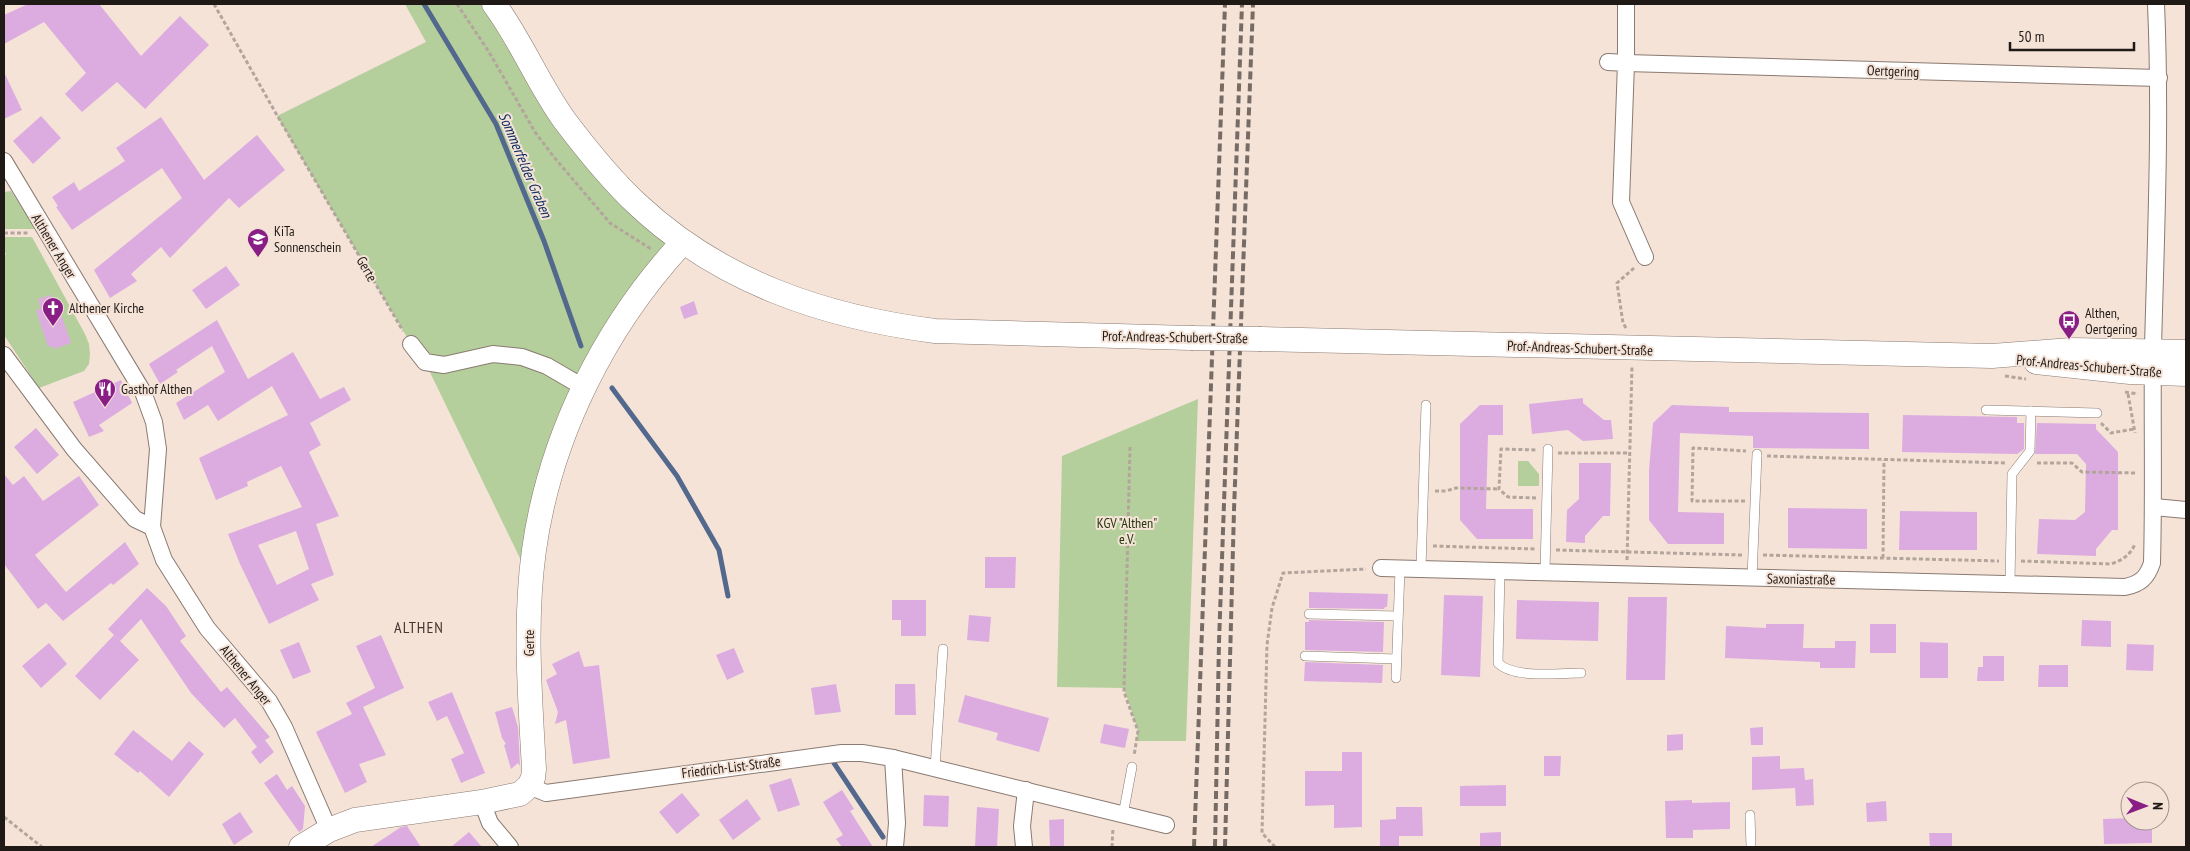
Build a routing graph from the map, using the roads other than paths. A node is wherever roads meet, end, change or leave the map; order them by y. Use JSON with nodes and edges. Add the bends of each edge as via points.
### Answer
{"nodes":[{"id":1,"x":494,"y":4,"type":"edge"},
{"id":2,"x":1626,"y":4,"type":"edge"},
{"id":3,"x":2156,"y":4,"type":"edge"},
{"id":4,"x":1608,"y":62,"type":"dead end"},
{"id":5,"x":1626,"y":63,"type":"junction"},
{"id":6,"x":2159,"y":78,"type":"junction"},
{"id":7,"x":4,"y":161,"type":"edge"},
{"id":8,"x":683,"y":242,"type":"junction"},
{"id":9,"x":1645,"y":257,"type":"road end"},
{"id":10,"x":410,"y":344,"type":"road end"},
{"id":11,"x":2186,"y":352,"type":"edge"},
{"id":12,"x":4,"y":355,"type":"edge"},
{"id":13,"x":2153,"y":362,"type":"junction"},
{"id":14,"x":2186,"y":374,"type":"edge"},
{"id":15,"x":583,"y":387,"type":"junction"},
{"id":16,"x":1426,"y":405,"type":"dead end"},
{"id":17,"x":1986,"y":410,"type":"dead end"},
{"id":18,"x":2031,"y":411,"type":"junction"},
{"id":19,"x":2097,"y":414,"type":"road end"},
{"id":20,"x":1548,"y":451,"type":"road end"},
{"id":21,"x":1757,"y":454,"type":"road end"},
{"id":22,"x":2154,"y":507,"type":"junction"},
{"id":23,"x":2186,"y":510,"type":"edge"},
{"id":24,"x":152,"y":527,"type":"junction"},
{"id":25,"x":1381,"y":568,"type":"road end"},
{"id":26,"x":1400,"y":569,"type":"junction"},
{"id":27,"x":1421,"y":570,"type":"junction"},
{"id":28,"x":1500,"y":571,"type":"junction"},
{"id":29,"x":1546,"y":572,"type":"junction"},
{"id":30,"x":1752,"y":578,"type":"junction"},
{"id":31,"x":2010,"y":584,"type":"junction"},
{"id":32,"x":1309,"y":614,"type":"dead end"},
{"id":33,"x":1398,"y":616,"type":"junction"},
{"id":34,"x":943,"y":649,"type":"dead end"},
{"id":35,"x":1305,"y":656,"type":"dead end"},
{"id":36,"x":1396,"y":659,"type":"junction"},
{"id":37,"x":1581,"y":673,"type":"dead end"},
{"id":38,"x":1396,"y":678,"type":"dead end"},
{"id":39,"x":893,"y":758,"type":"junction"},
{"id":40,"x":1132,"y":766,"type":"dead end"},
{"id":41,"x":935,"y":768,"type":"junction"},
{"id":42,"x":529,"y":786,"type":"junction"},
{"id":43,"x":1026,"y":790,"type":"junction"},
{"id":44,"x":482,"y":802,"type":"junction"},
{"id":45,"x":1123,"y":815,"type":"junction"},
{"id":46,"x":1750,"y":815,"type":"dead end"},
{"id":47,"x":1166,"y":825,"type":"dead end"},
{"id":48,"x":329,"y":830,"type":"junction"},
{"id":49,"x":301,"y":847,"type":"edge"},
{"id":50,"x":510,"y":847,"type":"edge"},
{"id":51,"x":895,"y":847,"type":"edge"},
{"id":52,"x":1024,"y":847,"type":"edge"},
{"id":53,"x":1751,"y":847,"type":"edge"}],
"edges":[{"from":1,"to":8,"type":"main road","name":"Prof.-Andreas-Schubert-Straße","via":[[564,119],[598,163],[637,204]]},
{"from":2,"to":5,"type":"street"},
{"from":3,"to":6,"type":"street"},
{"from":4,"to":5,"type":"street","name":"Oertgering"},
{"from":5,"to":6,"type":"street","name":"Oertgering"},
{"from":5,"to":9,"type":"street","via":[[1621,202]]},
{"from":6,"to":13,"type":"street"},
{"from":7,"to":24,"type":"street","name":"Althener Anger","via":[[142,392],[154,422],[158,449]]},
{"from":8,"to":13,"type":"main road","name":"Prof.-Andreas-Schubert-Straße","bridge":true,"via":[[738,276],[799,301],[896,326],[935,331],[1992,356],[2069,367]]},
{"from":8,"to":15,"type":"main road","name":"Gerte","via":[[666,260],[616,331]]},
{"from":10,"to":15,"type":"street","via":[[425,362],[444,365],[493,354],[522,357],[547,366]]},
{"from":11,"to":13,"type":"main road","name":"Prof.-Andreas-Schubert-Straße"},
{"from":12,"to":24,"type":"street","via":[[74,450],[134,519]]},
{"from":13,"to":14,"type":"main road","name":"Prof.-Andreas-Schubert-Straße"},
{"from":13,"to":22,"type":"street","name":"Saxoniastraße"},
{"from":15,"to":42,"type":"main road","name":"Gerte","via":[[559,444],[544,492],[534,550],[528,636],[534,769]]},
{"from":16,"to":27,"type":"lane"},
{"from":17,"to":18,"type":"lane"},
{"from":18,"to":19,"type":"lane"},
{"from":18,"to":31,"type":"lane","via":[[2030,451],[2012,474]]},
{"from":20,"to":29,"type":"lane"},
{"from":21,"to":30,"type":"lane"},
{"from":22,"to":23,"type":"street"},
{"from":22,"to":31,"type":"street","name":"Saxoniastraße","via":[[2152,563],[2137,585]]},
{"from":24,"to":48,"type":"street","name":"Althener Anger","via":[[164,560],[207,628],[268,701],[284,727]]},
{"from":25,"to":26,"type":"street","name":"Saxoniastraße"},
{"from":26,"to":27,"type":"street","name":"Saxoniastraße"},
{"from":26,"to":33,"type":"lane"},
{"from":27,"to":28,"type":"street","name":"Saxoniastraße"},
{"from":28,"to":29,"type":"street","name":"Saxoniastraße"},
{"from":28,"to":37,"type":"lane","via":[[1498,663],[1504,669],[1518,672]]},
{"from":29,"to":30,"type":"street","name":"Saxoniastraße"},
{"from":30,"to":31,"type":"street","name":"Saxoniastraße"},
{"from":32,"to":33,"type":"lane"},
{"from":33,"to":36,"type":"lane"},
{"from":34,"to":41,"type":"lane"},
{"from":35,"to":36,"type":"lane"},
{"from":36,"to":38,"type":"lane"},
{"from":39,"to":41,"type":"street","name":"Friedrich-List-Straße"},
{"from":39,"to":42,"type":"street","name":"Friedrich-List-Straße","via":[[842,753],[546,793]]},
{"from":39,"to":51,"type":"street"},
{"from":40,"to":45,"type":"lane"},
{"from":41,"to":43,"type":"street","name":"Friedrich-List-Straße"},
{"from":42,"to":44,"type":"main road","via":[[520,794]]},
{"from":43,"to":45,"type":"street","name":"Friedrich-List-Straße"},
{"from":43,"to":52,"type":"street","via":[[1022,826]]},
{"from":44,"to":48,"type":"main road","via":[[355,820]]},
{"from":44,"to":50,"type":"street","via":[[490,823]]},
{"from":45,"to":47,"type":"street","name":"Friedrich-List-Straße"},
{"from":46,"to":53,"type":"lane"},
{"from":48,"to":49,"type":"main road"}]}
